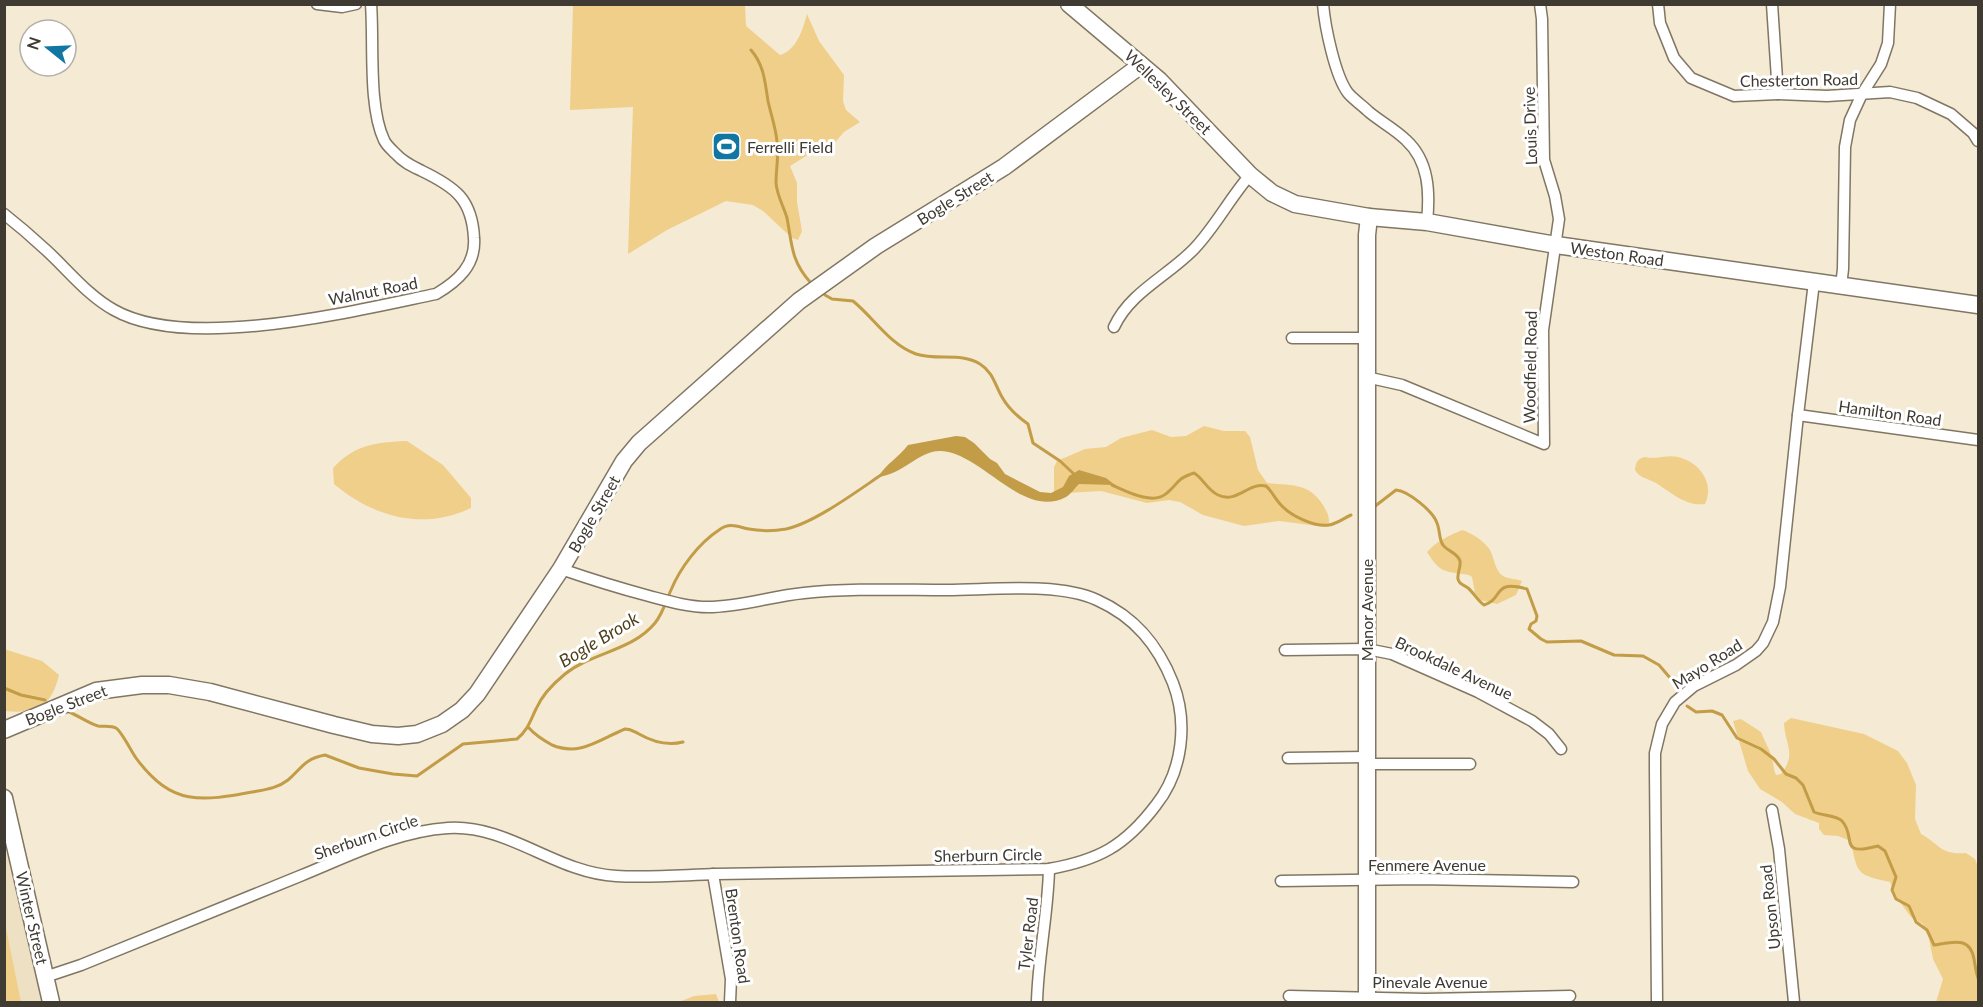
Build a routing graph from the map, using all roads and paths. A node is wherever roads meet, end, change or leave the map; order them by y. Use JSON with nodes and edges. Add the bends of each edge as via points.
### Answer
{"nodes":[{"id":1,"x":317,"y":4,"type":"edge"},
{"id":2,"x":356,"y":4,"type":"edge"},
{"id":3,"x":371,"y":4,"type":"edge"},
{"id":4,"x":1069,"y":4,"type":"edge"},
{"id":5,"x":1323,"y":4,"type":"edge"},
{"id":6,"x":1540,"y":4,"type":"edge"},
{"id":7,"x":1658,"y":4,"type":"edge"},
{"id":8,"x":1773,"y":4,"type":"edge"},
{"id":9,"x":1890,"y":4,"type":"edge"},
{"id":10,"x":1142,"y":65,"type":"junction"},
{"id":11,"x":1778,"y":94,"type":"junction"},
{"id":12,"x":1862,"y":94,"type":"junction"},
{"id":13,"x":1977,"y":135,"type":"edge"},
{"id":14,"x":1256,"y":180,"type":"junction"},
{"id":15,"x":4,"y":214,"type":"edge"},
{"id":16,"x":1369,"y":217,"type":"junction"},
{"id":17,"x":1427,"y":222,"type":"junction"},
{"id":18,"x":1556,"y":245,"type":"junction"},
{"id":19,"x":1814,"y":282,"type":"junction"},
{"id":20,"x":1841,"y":286,"type":"junction"},
{"id":21,"x":1978,"y":305,"type":"edge"},
{"id":22,"x":1114,"y":327,"type":"dead end"},
{"id":23,"x":1292,"y":338,"type":"dead end"},
{"id":24,"x":1366,"y":338,"type":"junction"},
{"id":25,"x":1366,"y":377,"type":"junction"},
{"id":26,"x":1798,"y":415,"type":"junction"},
{"id":27,"x":1978,"y":440,"type":"edge"},
{"id":28,"x":561,"y":569,"type":"junction"},
{"id":29,"x":1367,"y":649,"type":"junction"},
{"id":30,"x":1285,"y":650,"type":"dead end"},
{"id":31,"x":4,"y":730,"type":"edge"},
{"id":32,"x":1561,"y":749,"type":"dead end"},
{"id":33,"x":1288,"y":758,"type":"dead end"},
{"id":34,"x":1367,"y":761,"type":"junction"},
{"id":35,"x":1470,"y":764,"type":"dead end"},
{"id":36,"x":4,"y":798,"type":"edge"},
{"id":37,"x":1772,"y":810,"type":"dead end"},
{"id":38,"x":1049,"y":869,"type":"junction"},
{"id":39,"x":713,"y":874,"type":"junction"},
{"id":40,"x":1367,"y":880,"type":"junction"},
{"id":41,"x":1281,"y":881,"type":"dead end"},
{"id":42,"x":1573,"y":882,"type":"dead end"},
{"id":43,"x":45,"y":977,"type":"junction"},
{"id":44,"x":1289,"y":996,"type":"dead end"},
{"id":45,"x":1570,"y":996,"type":"dead end"},
{"id":46,"x":1367,"y":999,"type":"edge"},
{"id":47,"x":51,"y":1002,"type":"edge"},
{"id":48,"x":730,"y":1002,"type":"edge"},
{"id":49,"x":1037,"y":1002,"type":"edge"},
{"id":50,"x":1657,"y":1002,"type":"edge"},
{"id":51,"x":1794,"y":1002,"type":"edge"}],
"edges":[{"from":1,"to":2,"type":"street"},
{"from":3,"to":15,"type":"street","name":"Walnut Road","via":[[376,116],[384,142],[402,161],[458,193],[473,217],[475,248],[467,268],[453,284],[436,294],[292,321],[210,329],[150,324],[114,310],[78,283]]},
{"from":4,"to":10,"type":"street","name":"Wellesley Street"},
{"from":5,"to":17,"type":"street","via":[[1336,67],[1348,93],[1417,152],[1426,171],[1430,199]]},
{"from":6,"to":18,"type":"street","name":"Louis Drive","via":[[1544,160],[1558,208]]},
{"from":7,"to":11,"type":"street","name":"Chesterton Road","via":[[1674,58],[1691,78],[1734,96]]},
{"from":8,"to":11,"type":"street"},
{"from":9,"to":12,"type":"street","via":[[1888,43],[1881,64]]},
{"from":10,"to":14,"type":"street","name":"Wellesley Street"},
{"from":10,"to":28,"type":"street","name":"Bogle Street","via":[[1004,167],[876,246],[799,301],[639,443],[624,461]]},
{"from":11,"to":12,"type":"street","name":"Chesterton Road"},
{"from":12,"to":13,"type":"street","name":"Chesterton Road","via":[[1890,92],[1917,98],[1951,114]]},
{"from":12,"to":20,"type":"street","via":[[1850,120],[1845,147]]},
{"from":14,"to":16,"type":"street","name":"Weston Road","via":[[1295,204]]},
{"from":14,"to":22,"type":"street","via":[[1201,242],[1127,304]]},
{"from":16,"to":17,"type":"street","name":"Weston Road"},
{"from":16,"to":24,"type":"street","name":"Manor Avenue"},
{"from":17,"to":18,"type":"street","name":"Weston Road"},
{"from":18,"to":19,"type":"street","name":"Weston Road"},
{"from":18,"to":25,"type":"street","name":"Woodfield Road","via":[[1543,330],[1544,444],[1402,385]]},
{"from":19,"to":20,"type":"street","name":"Weston Road"},
{"from":19,"to":26,"type":"street","name":"Mayo Road"},
{"from":20,"to":21,"type":"street","name":"Weston Road"},
{"from":23,"to":24,"type":"street"},
{"from":24,"to":25,"type":"street","name":"Manor Avenue"},
{"from":25,"to":29,"type":"street","name":"Manor Avenue"},
{"from":26,"to":27,"type":"street","name":"Hamilton Road"},
{"from":26,"to":50,"type":"street","name":"Mayo Road","via":[[1780,587],[1769,633],[1746,659],[1684,693],[1668,712],[1658,738]]},
{"from":28,"to":31,"type":"street","name":"Bogle Street","via":[[477,694],[442,724],[417,734],[372,734],[169,685],[96,691]]},
{"from":28,"to":38,"type":"street","name":"Sherburn Circle","via":[[700,607],[806,593],[1033,589],[1066,591],[1097,600],[1120,614],[1147,635],[1165,663],[1179,698],[1182,734],[1178,760],[1160,800],[1133,832],[1106,852],[1074,865]]},
{"from":29,"to":30,"type":"street","name":"Brookdale Avenue"},
{"from":29,"to":32,"type":"street","name":"Brookdale Avenue","via":[[1392,654],[1478,693],[1542,728]]},
{"from":29,"to":34,"type":"street","name":"Manor Avenue"},
{"from":33,"to":34,"type":"street"},
{"from":34,"to":35,"type":"street"},
{"from":34,"to":40,"type":"street","name":"Manor Avenue"},
{"from":36,"to":43,"type":"street","name":"Winter Street"},
{"from":37,"to":51,"type":"street","name":"Upson Road"},
{"from":38,"to":39,"type":"street","name":"Sherburn Circle"},
{"from":38,"to":49,"type":"street","name":"Tyler Road"},
{"from":39,"to":43,"type":"street","name":"Sherburn Circle","via":[[614,876],[552,859],[481,830],[426,831],[374,846]]},
{"from":39,"to":48,"type":"street","name":"Brenton Road","via":[[731,979]]},
{"from":40,"to":41,"type":"street","name":"Fenmere Avenue"},
{"from":40,"to":42,"type":"street","name":"Fenmere Avenue"},
{"from":40,"to":46,"type":"street","name":"Manor Avenue"},
{"from":43,"to":47,"type":"street","name":"Winter Street"},
{"from":44,"to":46,"type":"street","name":"Pinevale Avenue"},
{"from":45,"to":46,"type":"street","name":"Pinevale Avenue"}]}
